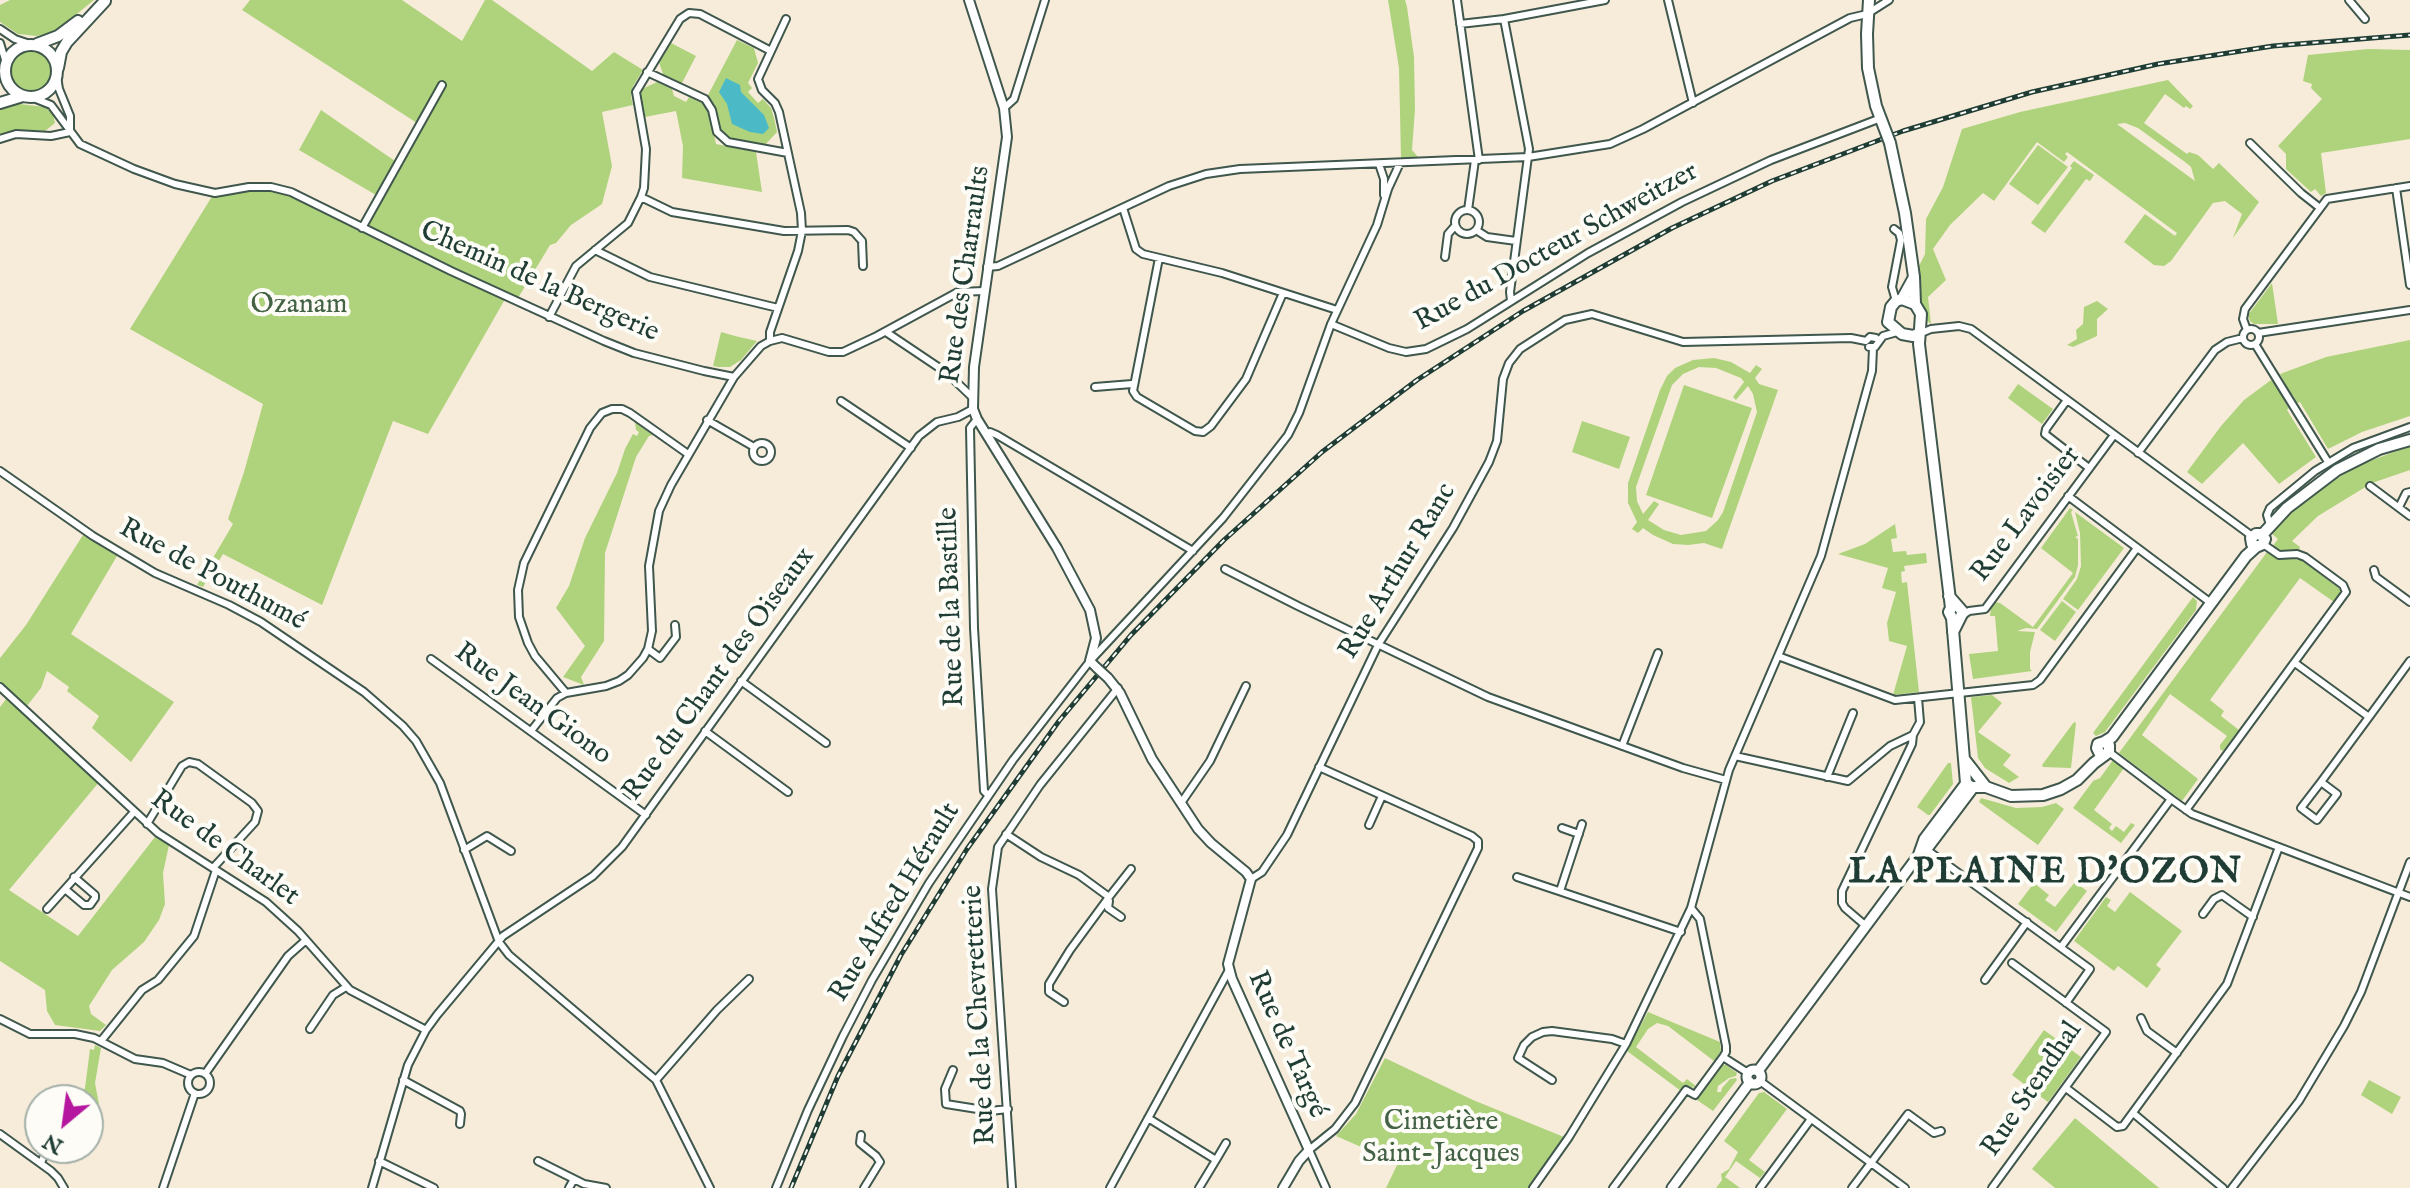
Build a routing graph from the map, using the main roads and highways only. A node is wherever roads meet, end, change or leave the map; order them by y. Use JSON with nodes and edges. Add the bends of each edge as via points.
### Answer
{"nodes":[{"id":1,"x":105,"y":0,"type":"edge"},
{"id":2,"x":1867,"y":0,"type":"edge"},
{"id":3,"x":32,"y":44,"type":"junction"},
{"id":4,"x":6,"y":68,"type":"junction"},
{"id":5,"x":58,"y":73,"type":"junction"},
{"id":6,"x":0,"y":85,"type":"edge"},
{"id":7,"x":27,"y":96,"type":"junction"},
{"id":8,"x":0,"y":103,"type":"edge"},
{"id":9,"x":1914,"y":277,"type":"junction"},
{"id":10,"x":1899,"y":300,"type":"junction"},
{"id":11,"x":1915,"y":304,"type":"junction"},
{"id":12,"x":1920,"y":333,"type":"junction"},
{"id":13,"x":2410,"y":440,"type":"edge"},
{"id":14,"x":1974,"y":783,"type":"junction"},
{"id":15,"x":1672,"y":1188,"type":"edge"}],
"edges":[{"from":1,"to":3,"type":"main road","via":[[58,36]]},
{"from":1,"to":5,"type":"main road","via":[[65,46]]},
{"from":2,"to":9,"type":"main road","via":[[1868,68],[1901,190]]},
{"from":3,"to":4,"type":"main road","via":[[17,48]]},
{"from":3,"to":5,"type":"main road","via":[[51,53]]},
{"from":4,"to":6,"type":"main road"},
{"from":4,"to":7,"type":"main road","via":[[10,86]]},
{"from":5,"to":7,"type":"main road","via":[[49,90]]},
{"from":7,"to":8,"type":"main road"},
{"from":9,"to":10,"type":"main road"},
{"from":9,"to":11,"type":"main road"},
{"from":10,"to":11,"type":"main road"},
{"from":10,"to":12,"type":"main road","via":[[1889,311],[1888,322],[1897,332]]},
{"from":11,"to":12,"type":"main road","via":[[1921,314]]},
{"from":12,"to":14,"type":"main road","via":[[1948,595],[1959,612],[1953,632],[1965,760]]},
{"from":13,"to":14,"type":"main road","via":[[2337,470],[2270,525],[2094,763],[2070,785],[2043,795],[2011,796]]},
{"from":14,"to":15,"type":"main road","via":[[1924,839],[1922,850]]}]}
